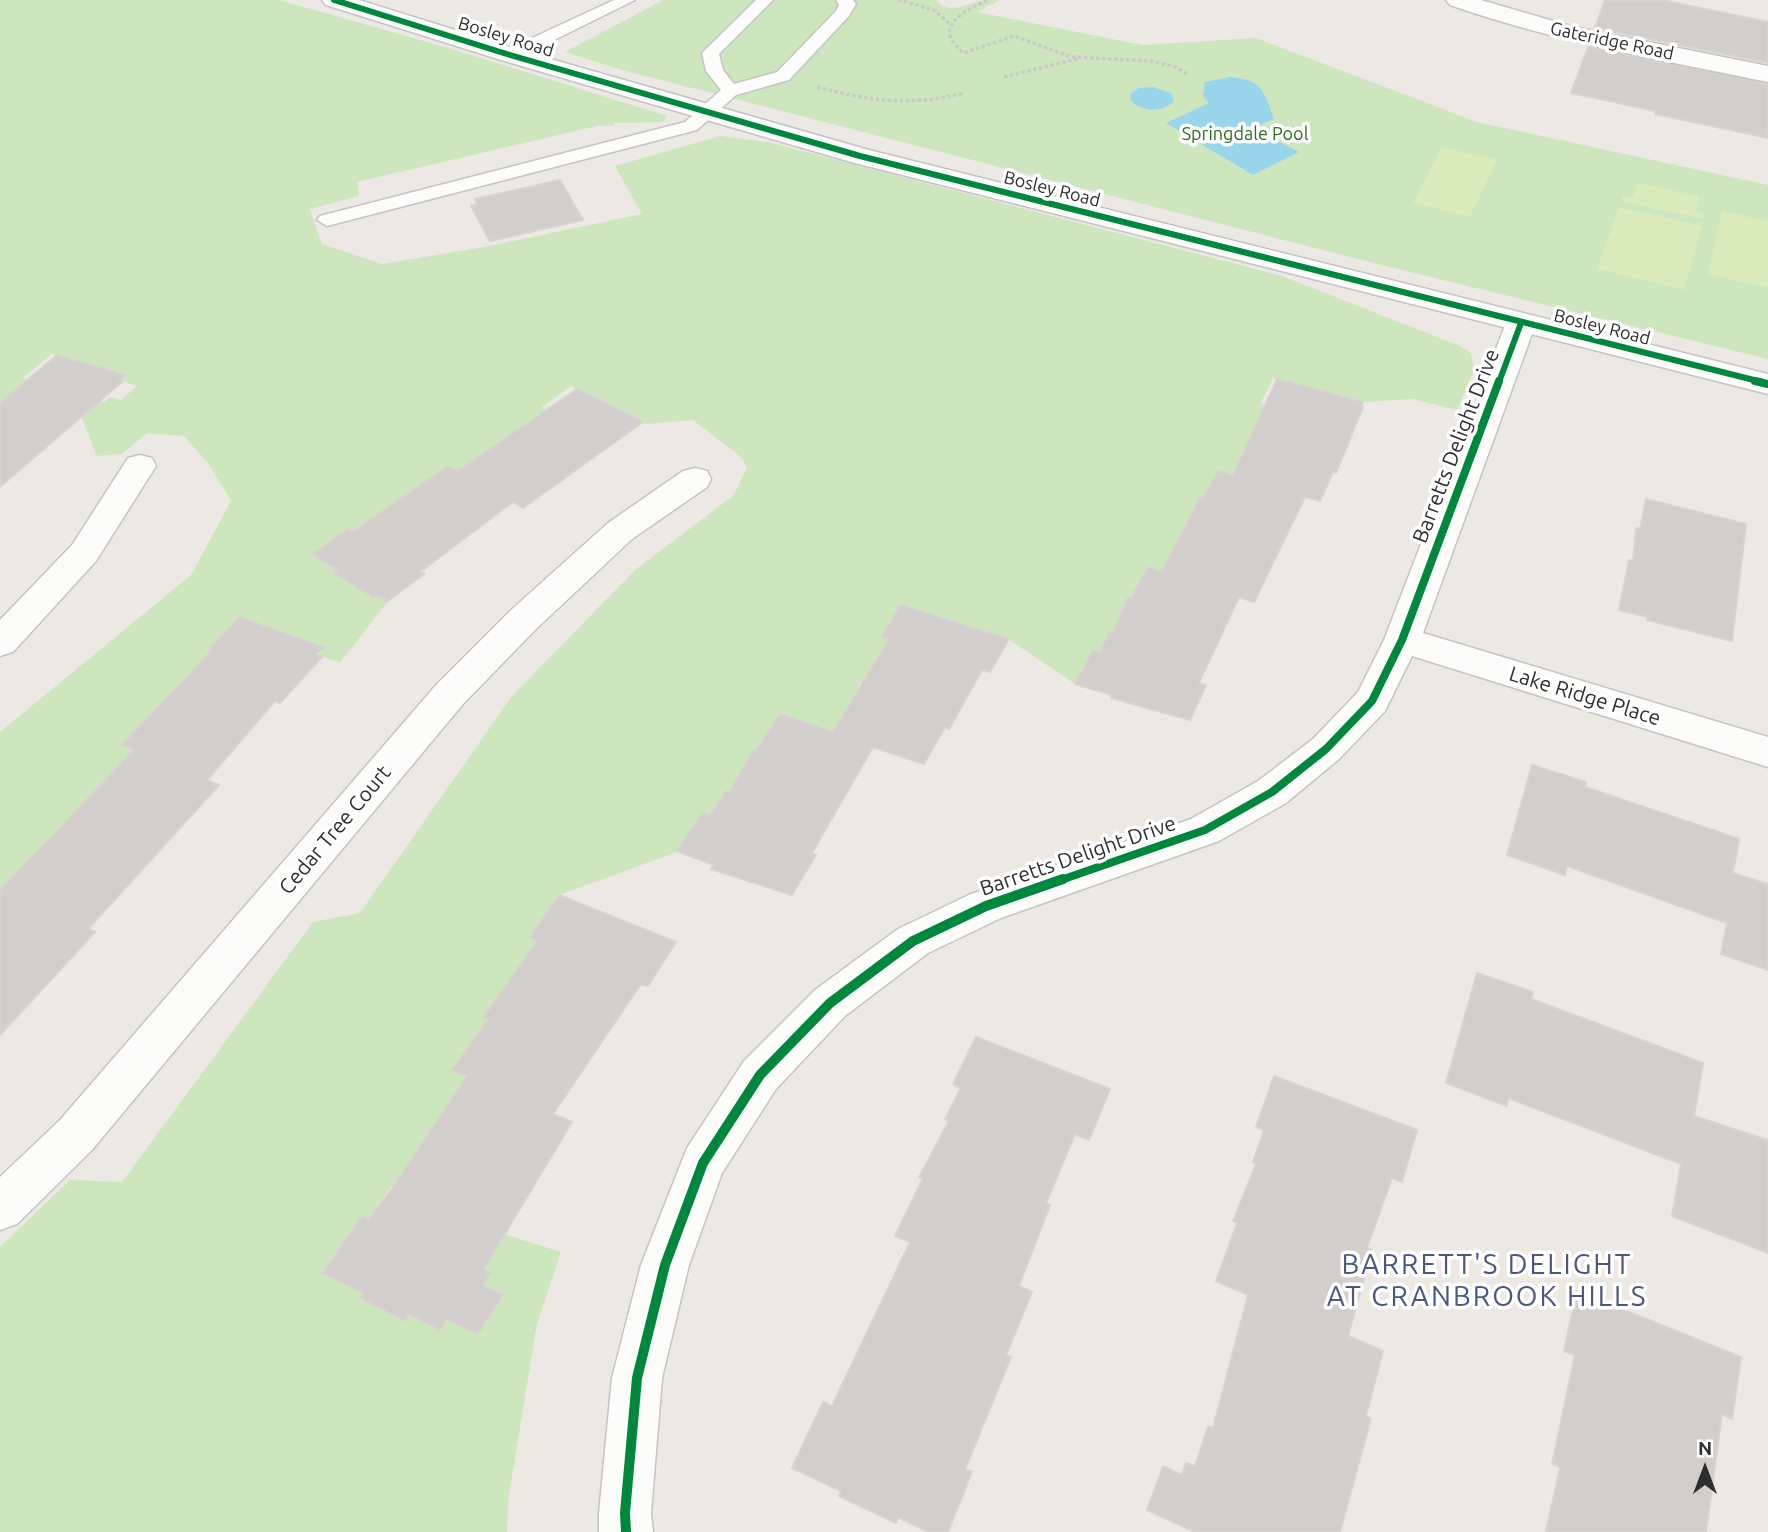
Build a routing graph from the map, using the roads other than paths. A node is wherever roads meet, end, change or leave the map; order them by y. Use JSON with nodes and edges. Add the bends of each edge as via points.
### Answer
{"nodes":[{"id":1,"x":334,"y":0,"type":"edge"},
{"id":2,"x":627,"y":0,"type":"edge"},
{"id":3,"x":765,"y":0,"type":"edge"},
{"id":4,"x":844,"y":0,"type":"edge"},
{"id":5,"x":1458,"y":0,"type":"edge"},
{"id":6,"x":510,"y":55,"type":"junction"},
{"id":7,"x":1768,"y":74,"type":"edge"},
{"id":8,"x":730,"y":91,"type":"junction"},
{"id":9,"x":706,"y":113,"type":"junction"},
{"id":10,"x":327,"y":220,"type":"dead end"},
{"id":11,"x":1521,"y":323,"type":"junction"},
{"id":12,"x":1768,"y":384,"type":"edge"},
{"id":13,"x":140,"y":467,"type":"dead end"},
{"id":14,"x":695,"y":479,"type":"dead end"},
{"id":15,"x":1402,"y":640,"type":"junction"},
{"id":16,"x":0,"y":643,"type":"edge"},
{"id":17,"x":1768,"y":752,"type":"edge"},
{"id":18,"x":0,"y":1208,"type":"edge"},
{"id":19,"x":626,"y":1532,"type":"edge"}],
"edges":[{"from":1,"to":6,"type":"street","name":"Bosley Road"},
{"from":2,"to":6,"type":"lane"},
{"from":3,"to":8,"type":"lane","via":[[710,53],[715,71]]},
{"from":4,"to":8,"type":"lane","via":[[848,4],[843,13],[792,68],[778,77]]},
{"from":5,"to":7,"type":"street","name":"Gateridge Road","via":[[1570,34]]},
{"from":6,"to":9,"type":"street","name":"Bosley Road"},
{"from":8,"to":9,"type":"lane"},
{"from":9,"to":10,"type":"lane","via":[[691,126]]},
{"from":9,"to":11,"type":"street","name":"Bosley Road"},
{"from":11,"to":12,"type":"street","name":"Bosley Road"},
{"from":11,"to":15,"type":"street","name":"Barretts Delight Drive"},
{"from":13,"to":16,"type":"street","via":[[83,552]]},
{"from":14,"to":18,"type":"street","name":"Cedar Tree Court","via":[[620,531],[450,694],[76,1135]]},
{"from":15,"to":17,"type":"street","name":"Lake Ridge Place"},
{"from":15,"to":19,"type":"street","name":"Barretts Delight Drive","via":[[1372,701],[1326,749],[1272,792],[1205,830],[986,906],[913,941],[830,1003],[760,1075],[703,1163],[665,1265],[637,1378]]}]}
